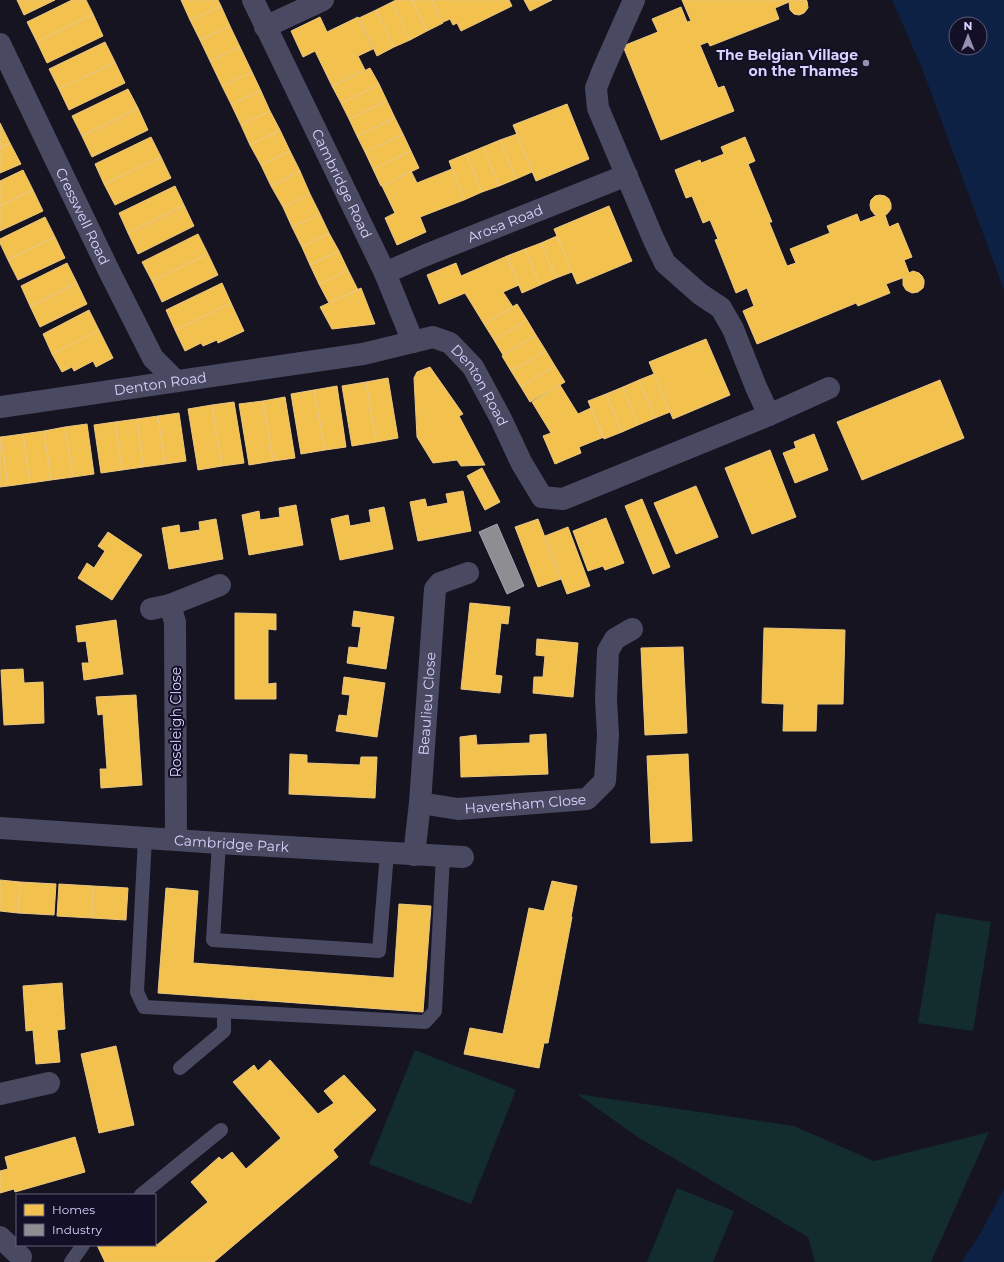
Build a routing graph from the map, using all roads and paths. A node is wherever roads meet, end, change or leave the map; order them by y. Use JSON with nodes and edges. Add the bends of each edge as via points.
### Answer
{"nodes":[{"id":1,"x":253,"y":0,"type":"edge"},
{"id":2,"x":323,"y":0,"type":"edge"},
{"id":3,"x":634,"y":0,"type":"edge"},
{"id":4,"x":265,"y":27,"type":"junction"},
{"id":5,"x":0,"y":44,"type":"edge"},
{"id":6,"x":627,"y":175,"type":"junction"},
{"id":7,"x":385,"y":273,"type":"junction"},
{"id":8,"x":413,"y":342,"type":"junction"},
{"id":9,"x":176,"y":381,"type":"junction"},
{"id":10,"x":829,"y":388,"type":"dead end"},
{"id":11,"x":0,"y":407,"type":"edge"},
{"id":12,"x":769,"y":415,"type":"junction"},
{"id":13,"x":468,"y":573,"type":"dead end"},
{"id":14,"x":220,"y":585,"type":"dead end"},
{"id":15,"x":632,"y":629,"type":"dead end"},
{"id":16,"x":420,"y":803,"type":"junction"},
{"id":17,"x":0,"y":828,"type":"edge"},
{"id":18,"x":145,"y":838,"type":"junction"},
{"id":19,"x":176,"y":840,"type":"junction"},
{"id":20,"x":219,"y":843,"type":"junction"},
{"id":21,"x":387,"y":853,"type":"junction"},
{"id":22,"x":414,"y":855,"type":"junction"},
{"id":23,"x":453,"y":856,"type":"joint"},
{"id":24,"x":224,"y":1011,"type":"junction"},
{"id":25,"x":180,"y":1068,"type":"dead end"},
{"id":26,"x":49,"y":1083,"type":"dead end"},
{"id":27,"x":0,"y":1094,"type":"edge"},
{"id":28,"x":221,"y":1130,"type":"dead end"},
{"id":29,"x":142,"y":1194,"type":"edge"},
{"id":30,"x":0,"y":1237,"type":"edge"},
{"id":31,"x":82,"y":1246,"type":"edge"},
{"id":32,"x":24,"y":1259,"type":"edge"},
{"id":33,"x":71,"y":1262,"type":"edge"}],
"edges":[{"from":1,"to":4,"type":"street","name":"Cambridge Road"},
{"from":2,"to":4,"type":"street"},
{"from":3,"to":6,"type":"street","via":[[596,88],[598,108]]},
{"from":4,"to":7,"type":"street","name":"Cambridge Road"},
{"from":5,"to":9,"type":"street","name":"Cresswell Road","via":[[153,358]]},
{"from":6,"to":7,"type":"street","name":"Arosa Road"},
{"from":6,"to":12,"type":"street","via":[[665,263],[700,294],[721,308],[733,329]]},
{"from":7,"to":8,"type":"street","name":"Cambridge Road"},
{"from":8,"to":9,"type":"street","name":"Denton Road","via":[[363,354]]},
{"from":8,"to":12,"type":"street","name":"Denton Road","via":[[433,336],[450,343],[473,367],[521,462],[542,497],[563,499]]},
{"from":9,"to":11,"type":"street","name":"Denton Road"},
{"from":10,"to":12,"type":"street","name":"Denton Road"},
{"from":13,"to":16,"type":"street","name":"Beaulieu Close","via":[[440,583],[435,589]]},
{"from":14,"to":19,"type":"street","name":"Roseleigh Close","via":[[161,607],[174,622]]},
{"from":15,"to":16,"type":"street","name":"Haversham Close","via":[[615,639],[608,651],[605,781],[586,799],[458,809]]},
{"from":16,"to":22,"type":"street","name":"Beaulieu Close"},
{"from":17,"to":18,"type":"street","name":"Cambridge Park"},
{"from":18,"to":19,"type":"street","name":"Cambridge Park"},
{"from":18,"to":24,"type":"lane","via":[[137,992],[144,1007]]},
{"from":19,"to":20,"type":"street","name":"Cambridge Park"},
{"from":20,"to":21,"type":"street","name":"Cambridge Park"},
{"from":20,"to":21,"type":"lane","via":[[213,940],[379,951]]},
{"from":21,"to":22,"type":"street","name":"Cambridge Park"},
{"from":22,"to":23,"type":"street","name":"Cambridge Park"},
{"from":23,"to":24,"type":"lane","via":[[435,1011],[425,1022]]},
{"from":24,"to":25,"type":"lane","via":[[224,1031]]},
{"from":26,"to":27,"type":"street"},
{"from":28,"to":29,"type":"lane"},
{"from":30,"to":32,"type":"street"},
{"from":31,"to":33,"type":"lane"}]}
